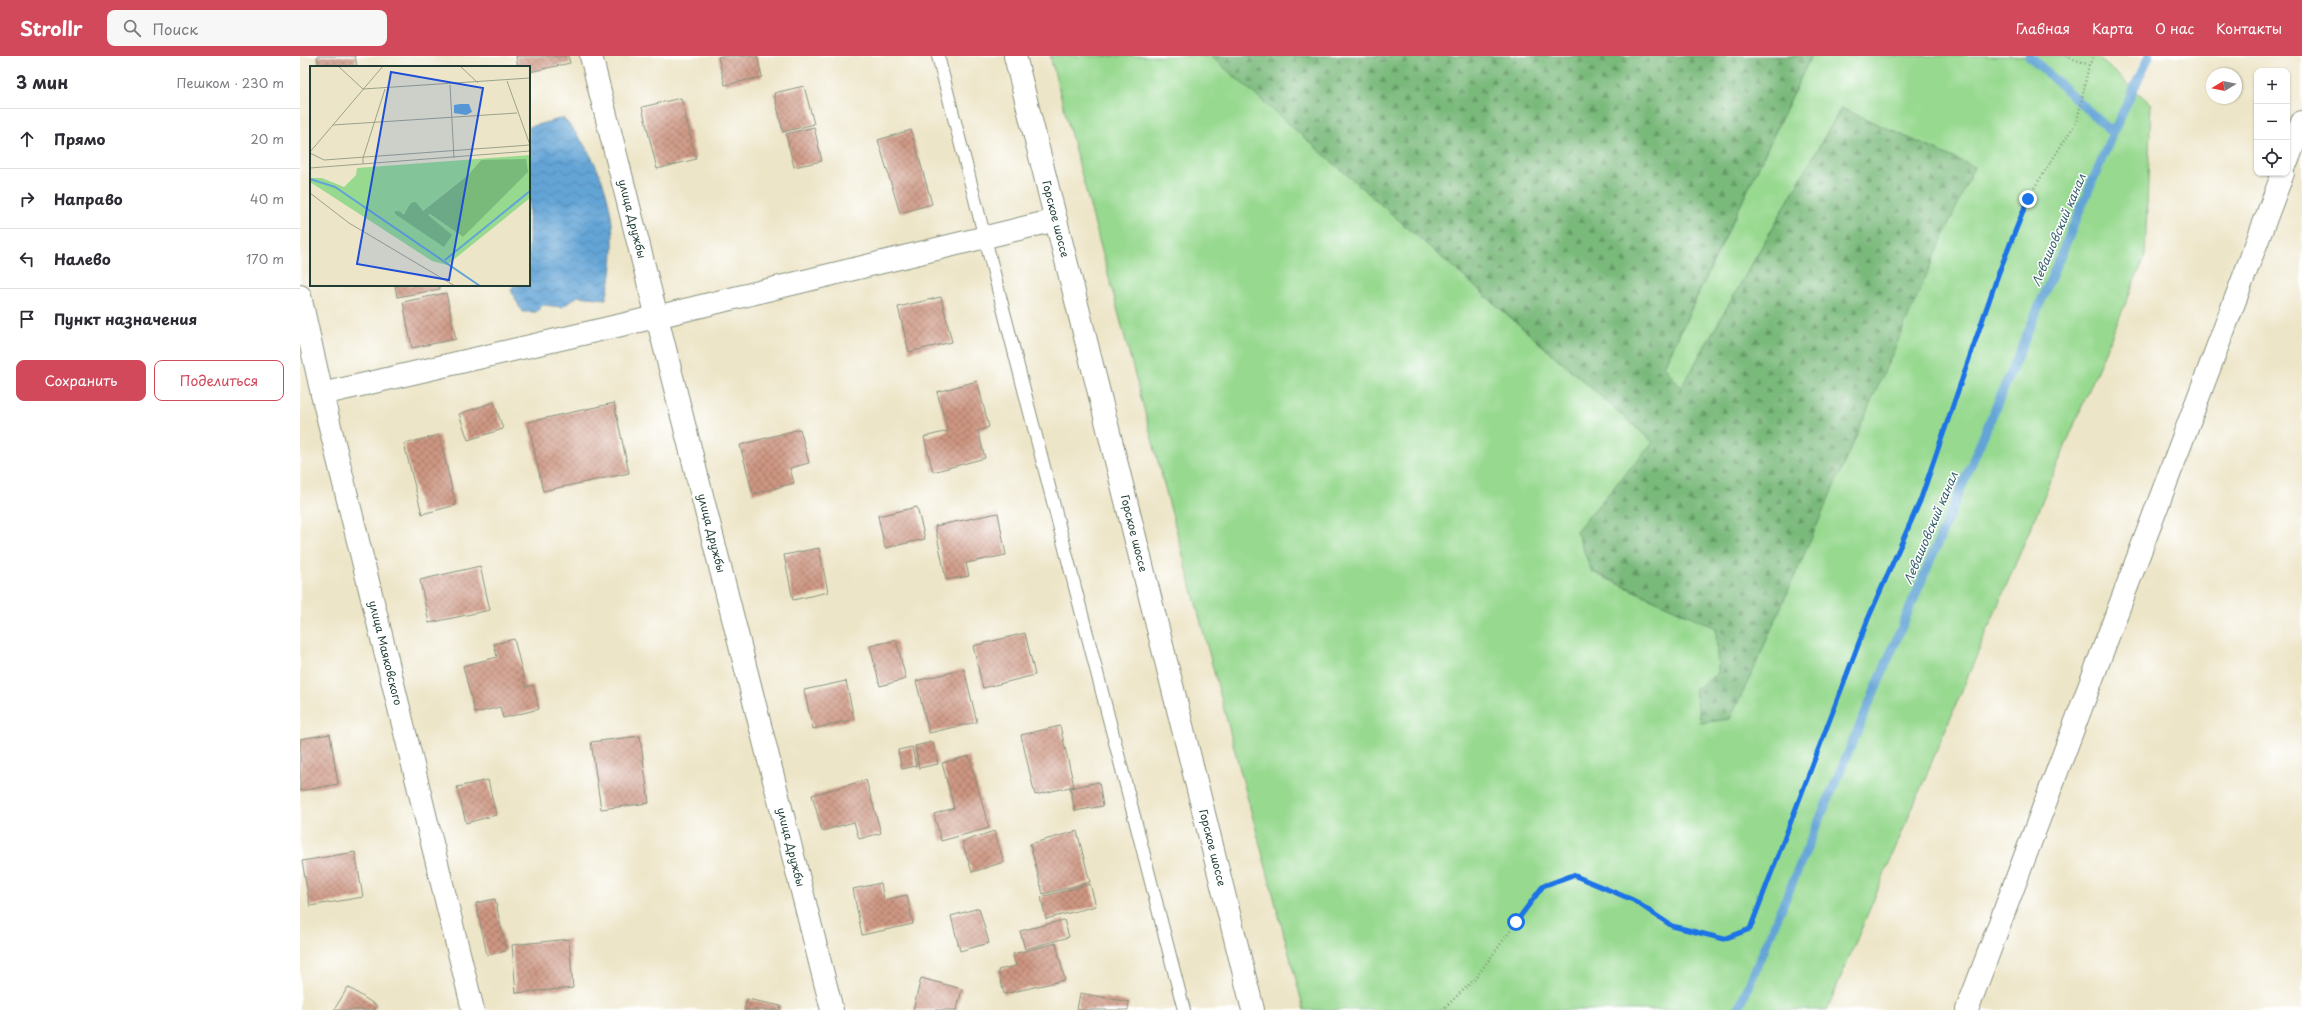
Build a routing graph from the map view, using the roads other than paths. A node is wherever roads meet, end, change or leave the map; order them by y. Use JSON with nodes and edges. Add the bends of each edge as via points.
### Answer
{"nodes":[{"id":1,"x":591,"y":56,"type":"edge"},
{"id":2,"x":938,"y":56,"type":"edge"},
{"id":3,"x":1015,"y":56,"type":"edge"},
{"id":4,"x":2302,"y":122,"type":"edge"},
{"id":5,"x":2290,"y":154,"type":"edge"},
{"id":6,"x":2282,"y":176,"type":"edge"},
{"id":7,"x":1056,"y":220,"type":"junction"},
{"id":8,"x":985,"y":238,"type":"junction"},
{"id":9,"x":300,"y":296,"type":"edge"},
{"id":10,"x":656,"y":317,"type":"junction"},
{"id":11,"x":322,"y":394,"type":"junction"},
{"id":12,"x":473,"y":1010,"type":"edge"},
{"id":13,"x":832,"y":1010,"type":"edge"},
{"id":14,"x":1184,"y":1010,"type":"edge"},
{"id":15,"x":1253,"y":1010,"type":"edge"},
{"id":16,"x":1967,"y":1010,"type":"edge"}],
"edges":[{"from":1,"to":10,"type":"street","name":"улица Дружбы"},
{"from":2,"to":8,"type":"lane"},
{"from":3,"to":7,"type":"street","name":"Горское шоссе"},
{"from":4,"to":5,"type":"street"},
{"from":6,"to":16,"type":"street"},
{"from":7,"to":8,"type":"street"},
{"from":7,"to":15,"type":"street","name":"Горское шоссе"},
{"from":8,"to":10,"type":"street"},
{"from":8,"to":14,"type":"lane"},
{"from":9,"to":11,"type":"street","name":"улица Маяковского"},
{"from":10,"to":11,"type":"street"},
{"from":10,"to":13,"type":"street","name":"улица Дружбы"},
{"from":11,"to":12,"type":"street","name":"улица Маяковского"}]}
